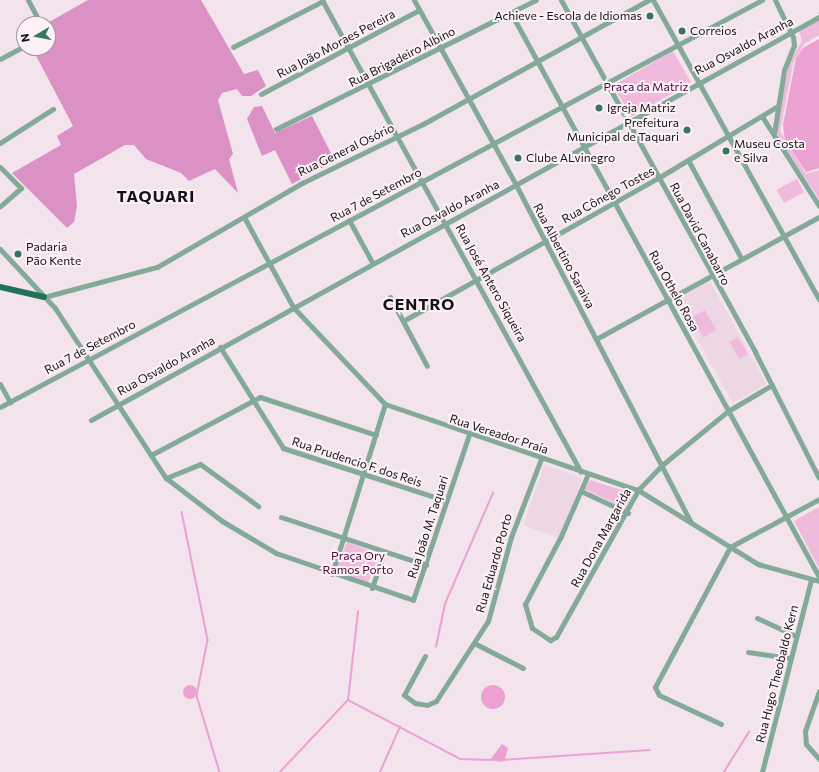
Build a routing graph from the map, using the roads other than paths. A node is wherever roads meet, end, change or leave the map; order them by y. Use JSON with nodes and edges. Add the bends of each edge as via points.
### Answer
{"nodes":[{"id":1,"x":28,"y":0,"type":"edge"},
{"id":2,"x":414,"y":0,"type":"edge"},
{"id":3,"x":536,"y":0,"type":"edge"},
{"id":4,"x":561,"y":0,"type":"edge"},
{"id":5,"x":649,"y":0,"type":"edge"},
{"id":6,"x":653,"y":0,"type":"edge"},
{"id":7,"x":762,"y":0,"type":"edge"},
{"id":8,"x":775,"y":0,"type":"edge"},
{"id":9,"x":323,"y":1,"type":"edge"},
{"id":10,"x":419,"y":10,"type":"junction"},
{"id":11,"x":512,"y":15,"type":"junction"},
{"id":12,"x":37,"y":16,"type":"edge"},
{"id":13,"x":819,"y":17,"type":"edge"},
{"id":14,"x":791,"y":32,"type":"junction"},
{"id":15,"x":582,"y":38,"type":"junction"},
{"id":16,"x":676,"y":45,"type":"junction"},
{"id":17,"x":233,"y":47,"type":"dead end"},
{"id":18,"x":350,"y":48,"type":"junction"},
{"id":19,"x":439,"y":48,"type":"junction"},
{"id":20,"x":16,"y":50,"type":"edge"},
{"id":21,"x":0,"y":59,"type":"edge"},
{"id":22,"x":537,"y":62,"type":"junction"},
{"id":23,"x":607,"y":83,"type":"junction"},
{"id":24,"x":696,"y":84,"type":"junction"},
{"id":25,"x":370,"y":85,"type":"junction"},
{"id":26,"x":261,"y":94,"type":"dead end"},
{"id":27,"x":468,"y":99,"type":"junction"},
{"id":28,"x":778,"y":106,"type":"junction"},
{"id":29,"x":561,"y":107,"type":"junction"},
{"id":30,"x":53,"y":109,"type":"dead end"},
{"id":31,"x":763,"y":118,"type":"junction"},
{"id":32,"x":627,"y":121,"type":"junction"},
{"id":33,"x":276,"y":129,"type":"dead end"},
{"id":34,"x":774,"y":134,"type":"junction"},
{"id":35,"x":399,"y":136,"type":"junction"},
{"id":36,"x":727,"y":138,"type":"junction"},
{"id":37,"x":0,"y":143,"type":"edge"},
{"id":38,"x":493,"y":143,"type":"junction"},
{"id":39,"x":584,"y":147,"type":"junction"},
{"id":40,"x":688,"y":160,"type":"junction"},
{"id":41,"x":0,"y":167,"type":"edge"},
{"id":42,"x":658,"y":178,"type":"junction"},
{"id":43,"x":424,"y":181,"type":"junction"},
{"id":44,"x":516,"y":185,"type":"junction"},
{"id":45,"x":614,"y":203,"type":"junction"},
{"id":46,"x":0,"y":206,"type":"edge"},
{"id":47,"x":819,"y":206,"type":"edge"},
{"id":48,"x":244,"y":217,"type":"junction"},
{"id":49,"x":819,"y":217,"type":"edge"},
{"id":50,"x":349,"y":220,"type":"junction"},
{"id":51,"x":446,"y":222,"type":"junction"},
{"id":52,"x":782,"y":236,"type":"junction"},
{"id":53,"x":545,"y":241,"type":"junction"},
{"id":54,"x":0,"y":249,"type":"edge"},
{"id":55,"x":741,"y":258,"type":"junction"},
{"id":56,"x":372,"y":262,"type":"junction"},
{"id":57,"x":269,"y":263,"type":"junction"},
{"id":58,"x":711,"y":276,"type":"junction"},
{"id":59,"x":476,"y":278,"type":"junction"},
{"id":60,"x":0,"y":287,"type":"edge"},
{"id":61,"x":44,"y":297,"type":"junction"},
{"id":62,"x":390,"y":297,"type":"dead end"},
{"id":63,"x":819,"y":299,"type":"edge"},
{"id":64,"x":667,"y":300,"type":"junction"},
{"id":65,"x":293,"y":307,"type":"junction"},
{"id":66,"x":403,"y":321,"type":"junction"},
{"id":67,"x":596,"y":339,"type":"junction"},
{"id":68,"x":220,"y":347,"type":"junction"},
{"id":69,"x":89,"y":359,"type":"junction"},
{"id":70,"x":427,"y":366,"type":"dead end"},
{"id":71,"x":0,"y":384,"type":"edge"},
{"id":72,"x":772,"y":385,"type":"junction"},
{"id":73,"x":250,"y":399,"type":"junction"},
{"id":74,"x":10,"y":402,"type":"junction"},
{"id":75,"x":120,"y":403,"type":"junction"},
{"id":76,"x":385,"y":404,"type":"junction"},
{"id":77,"x":0,"y":407,"type":"edge"},
{"id":78,"x":728,"y":411,"type":"junction"},
{"id":79,"x":91,"y":420,"type":"dead end"},
{"id":80,"x":376,"y":435,"type":"junction"},
{"id":81,"x":469,"y":435,"type":"junction"},
{"id":82,"x":151,"y":455,"type":"junction"},
{"id":83,"x":541,"y":459,"type":"junction"},
{"id":84,"x":662,"y":465,"type":"junction"},
{"id":85,"x":582,"y":472,"type":"junction"},
{"id":86,"x":588,"y":474,"type":"junction"},
{"id":87,"x":363,"y":475,"type":"junction"},
{"id":88,"x":166,"y":478,"type":"junction"},
{"id":89,"x":819,"y":478,"type":"edge"},
{"id":90,"x":638,"y":490,"type":"junction"},
{"id":91,"x":581,"y":491,"type":"junction"},
{"id":92,"x":819,"y":499,"type":"edge"},
{"id":93,"x":447,"y":501,"type":"junction"},
{"id":94,"x":258,"y":506,"type":"dead end"},
{"id":95,"x":628,"y":513,"type":"junction"},
{"id":96,"x":281,"y":517,"type":"dead end"},
{"id":97,"x":787,"y":519,"type":"junction"},
{"id":98,"x":692,"y":522,"type":"junction"},
{"id":99,"x":344,"y":536,"type":"junction"},
{"id":100,"x":730,"y":547,"type":"junction"},
{"id":101,"x":384,"y":552,"type":"junction"},
{"id":102,"x":426,"y":565,"type":"junction"},
{"id":103,"x":332,"y":574,"type":"junction"},
{"id":104,"x":819,"y":577,"type":"edge"},
{"id":105,"x":811,"y":580,"type":"junction"},
{"id":106,"x":819,"y":581,"type":"edge"},
{"id":107,"x":372,"y":588,"type":"junction"},
{"id":108,"x":757,"y":618,"type":"dead end"},
{"id":109,"x":796,"y":636,"type":"junction"},
{"id":110,"x":474,"y":644,"type":"junction"},
{"id":111,"x":748,"y":652,"type":"dead end"},
{"id":112,"x":425,"y":656,"type":"dead end"},
{"id":113,"x":790,"y":658,"type":"junction"},
{"id":114,"x":523,"y":668,"type":"dead end"},
{"id":115,"x":819,"y":691,"type":"edge"},
{"id":116,"x":721,"y":724,"type":"dead end"},
{"id":117,"x":819,"y":759,"type":"edge"},
{"id":118,"x":762,"y":772,"type":"edge"}],
"edges":[{"from":1,"to":12,"type":"street"},
{"from":2,"to":10,"type":"street","name":"Rua Albertino Saraiva"},
{"from":3,"to":11,"type":"street","name":"Rua Brigadeiro Albino"},
{"from":4,"to":15,"type":"street","name":"Rua David Canabarro"},
{"from":5,"to":15,"type":"street","name":"Rua General Osório"},
{"from":6,"to":16,"type":"street"},
{"from":7,"to":16,"type":"street","name":"Rua 7 de Setembro"},
{"from":8,"to":14,"type":"street"},
{"from":9,"to":17,"type":"street"},
{"from":9,"to":18,"type":"street","name":"Rua José Antero Siqueira"},
{"from":10,"to":18,"type":"street","name":"Rua João Moraes Pereira"},
{"from":10,"to":19,"type":"street","name":"Rua Albertino Saraiva"},
{"from":11,"to":19,"type":"street","name":"Rua Brigadeiro Albino"},
{"from":11,"to":22,"type":"street","name":"Rua Othelo Rosa"},
{"from":13,"to":14,"type":"street","name":"Rua Osvaldo Aranha"},
{"from":14,"to":24,"type":"street","name":"Rua Osvaldo Aranha"},
{"from":14,"to":28,"type":"street","via":[[794,45],[784,70]]},
{"from":15,"to":22,"type":"street","name":"Rua General Osório"},
{"from":15,"to":23,"type":"street","name":"Rua David Canabarro"},
{"from":16,"to":23,"type":"street","name":"Rua 7 de Setembro"},
{"from":16,"to":24,"type":"street"},
{"from":18,"to":25,"type":"street","name":"Rua José Antero Siqueira"},
{"from":18,"to":26,"type":"street","name":"Rua João Moraes Pereira"},
{"from":19,"to":25,"type":"street","name":"Rua Brigadeiro Albino"},
{"from":19,"to":27,"type":"street","name":"Rua Albertino Saraiva"},
{"from":20,"to":21,"type":"street"},
{"from":22,"to":27,"type":"street","name":"Rua General Osório"},
{"from":22,"to":29,"type":"street","name":"Rua Othelo Rosa"},
{"from":23,"to":29,"type":"street","name":"Rua 7 de Setembro"},
{"from":23,"to":32,"type":"street","name":"Rua David Canabarro"},
{"from":24,"to":32,"type":"street","name":"Rua Osvaldo Aranha"},
{"from":24,"to":36,"type":"street"},
{"from":25,"to":33,"type":"street","name":"Rua Brigadeiro Albino"},
{"from":25,"to":35,"type":"street","name":"Rua José Antero Siqueira"},
{"from":27,"to":35,"type":"street","name":"Rua General Osório"},
{"from":27,"to":38,"type":"street","name":"Rua Albertino Saraiva"},
{"from":28,"to":31,"type":"street","name":"Rua Cônego Tostes"},
{"from":28,"to":34,"type":"street"},
{"from":29,"to":38,"type":"street","name":"Rua 7 de Setembro"},
{"from":29,"to":39,"type":"street","name":"Rua Othelo Rosa"},
{"from":30,"to":37,"type":"street"},
{"from":31,"to":34,"type":"street"},
{"from":31,"to":36,"type":"street","name":"Rua Cônego Tostes"},
{"from":32,"to":39,"type":"street","name":"Rua Osvaldo Aranha"},
{"from":32,"to":42,"type":"street","name":"Rua David Canabarro"},
{"from":34,"to":47,"type":"street"},
{"from":35,"to":43,"type":"street","name":"Rua José Antero Siqueira"},
{"from":35,"to":48,"type":"street","name":"Rua General Osório","via":[[302,183]]},
{"from":36,"to":40,"type":"street","name":"Rua Cônego Tostes"},
{"from":36,"to":52,"type":"street"},
{"from":38,"to":43,"type":"street","name":"Rua 7 de Setembro"},
{"from":38,"to":44,"type":"street","name":"Rua Albertino Saraiva"},
{"from":39,"to":44,"type":"street","name":"Rua Osvaldo Aranha"},
{"from":39,"to":45,"type":"street","name":"Rua Othelo Rosa"},
{"from":40,"to":42,"type":"street","name":"Rua Cônego Tostes"},
{"from":40,"to":55,"type":"street"},
{"from":41,"to":46,"type":"street","via":[[21,188]]},
{"from":42,"to":45,"type":"street","name":"Rua Cônego Tostes"},
{"from":42,"to":58,"type":"street","name":"Rua David Canabarro"},
{"from":43,"to":50,"type":"street","name":"Rua 7 de Setembro"},
{"from":43,"to":51,"type":"street","name":"Rua José Antero Siqueira"},
{"from":44,"to":51,"type":"street","name":"Rua Osvaldo Aranha"},
{"from":44,"to":53,"type":"street","name":"Rua Albertino Saraiva"},
{"from":45,"to":53,"type":"street","name":"Rua Cônego Tostes"},
{"from":45,"to":64,"type":"street","name":"Rua Othelo Rosa"},
{"from":48,"to":57,"type":"street","name":"Rua Vereador Praia"},
{"from":48,"to":61,"type":"street","name":"Rua General Osório","via":[[145,272]]},
{"from":49,"to":52,"type":"street"},
{"from":50,"to":56,"type":"street"},
{"from":50,"to":57,"type":"street","name":"Rua 7 de Setembro"},
{"from":51,"to":56,"type":"street","name":"Rua Osvaldo Aranha"},
{"from":51,"to":59,"type":"street","name":"Rua José Antero Siqueira"},
{"from":52,"to":55,"type":"street"},
{"from":52,"to":63,"type":"street"},
{"from":53,"to":59,"type":"street","name":"Rua Cônego Tostes"},
{"from":53,"to":67,"type":"street","name":"Rua Albertino Saraiva"},
{"from":54,"to":61,"type":"street"},
{"from":55,"to":58,"type":"street"},
{"from":56,"to":65,"type":"street","name":"Rua Osvaldo Aranha"},
{"from":57,"to":65,"type":"street","name":"Rua Vereador Praia"},
{"from":57,"to":69,"type":"street","name":"Rua 7 de Setembro"},
{"from":58,"to":64,"type":"street"},
{"from":58,"to":72,"type":"street","name":"Rua David Canabarro"},
{"from":59,"to":66,"type":"street","name":"Rua Cônego Tostes"},
{"from":59,"to":85,"type":"street","name":"Rua José Antero Siqueira"},
{"from":60,"to":61,"type":"main road"},
{"from":61,"to":69,"type":"street"},
{"from":62,"to":66,"type":"street"},
{"from":64,"to":67,"type":"street"},
{"from":64,"to":78,"type":"street","name":"Rua Othelo Rosa"},
{"from":65,"to":68,"type":"street","name":"Rua Osvaldo Aranha"},
{"from":65,"to":76,"type":"street","name":"Rua Vereador Praia"},
{"from":66,"to":70,"type":"street"},
{"from":67,"to":84,"type":"street","name":"Rua Albertino Saraiva"},
{"from":68,"to":73,"type":"street","name":"Rua Prudencio F. dos Reis"},
{"from":68,"to":75,"type":"street","name":"Rua Osvaldo Aranha"},
{"from":69,"to":74,"type":"street","name":"Rua 7 de Setembro"},
{"from":69,"to":75,"type":"street"},
{"from":71,"to":74,"type":"street"},
{"from":72,"to":78,"type":"street","name":"Rua Dona Margarida"},
{"from":72,"to":89,"type":"street","name":"Rua David Canabarro"},
{"from":73,"to":80,"type":"street","via":[[269,398]]},
{"from":73,"to":82,"type":"street"},
{"from":73,"to":87,"type":"street","name":"Rua Prudencio F. dos Reis","via":[[283,448]]},
{"from":74,"to":77,"type":"street","name":"Rua 7 de Setembro"},
{"from":75,"to":79,"type":"street","name":"Rua Osvaldo Aranha"},
{"from":75,"to":82,"type":"street"},
{"from":76,"to":80,"type":"street"},
{"from":76,"to":81,"type":"street","name":"Rua Vereador Praia"},
{"from":78,"to":84,"type":"street","name":"Rua Dona Margarida"},
{"from":78,"to":97,"type":"street","name":"Rua Othelo Rosa"},
{"from":80,"to":87,"type":"street"},
{"from":81,"to":83,"type":"street","name":"Rua Vereador Praia"},
{"from":81,"to":93,"type":"street","name":"Rua João M. Taquari"},
{"from":82,"to":88,"type":"street"},
{"from":83,"to":85,"type":"street","name":"Rua Vereador Praia"},
{"from":83,"to":110,"type":"street","name":"Rua Eduardo Porto","via":[[511,537],[494,607]]},
{"from":84,"to":90,"type":"street","name":"Rua Dona Margarida"},
{"from":84,"to":98,"type":"street","name":"Rua Albertino Saraiva"},
{"from":85,"to":86,"type":"street","name":"Rua Vereador Praia"},
{"from":86,"to":90,"type":"street","name":"Rua Vereador Praia"},
{"from":86,"to":91,"type":"street"},
{"from":87,"to":93,"type":"street","name":"Rua Prudencio F. dos Reis"},
{"from":87,"to":99,"type":"street"},
{"from":88,"to":94,"type":"street","via":[[200,464]]},
{"from":88,"to":103,"type":"street","via":[[222,521],[276,553]]},
{"from":90,"to":95,"type":"street","name":"Rua Dona Margarida"},
{"from":90,"to":98,"type":"street","name":"Rua Vereador Praia"},
{"from":91,"to":95,"type":"street"},
{"from":91,"to":95,"type":"street","name":"Rua Dona Margarida","via":[[561,536],[526,599],[525,611],[532,628],[547,639],[556,637]]},
{"from":92,"to":97,"type":"street"},
{"from":93,"to":102,"type":"street","name":"Rua João M. Taquari"},
{"from":96,"to":99,"type":"street"},
{"from":97,"to":100,"type":"street"},
{"from":97,"to":104,"type":"street","name":"Rua Othelo Rosa"},
{"from":98,"to":100,"type":"street","name":"Rua Vereador Praia"},
{"from":99,"to":101,"type":"street"},
{"from":99,"to":103,"type":"street"},
{"from":100,"to":105,"type":"street","name":"Rua Vereador Praia","via":[[758,564]]},
{"from":100,"to":116,"type":"street","via":[[655,687],[658,695]]},
{"from":101,"to":102,"type":"street"},
{"from":101,"to":107,"type":"street"},
{"from":102,"to":107,"type":"street","name":"Rua João M. Taquari","via":[[414,599]]},
{"from":103,"to":107,"type":"street"},
{"from":105,"to":106,"type":"street","name":"Rua Vereador Praia"},
{"from":105,"to":109,"type":"street","name":"Rua Hugo Theobaldo Kern"},
{"from":108,"to":109,"type":"street"},
{"from":109,"to":113,"type":"street","name":"Rua Hugo Theobaldo Kern"},
{"from":110,"to":112,"type":"street","name":"Rua Eduardo Porto","via":[[436,701],[427,705],[415,703],[404,695]]},
{"from":110,"to":114,"type":"street"},
{"from":111,"to":113,"type":"street"},
{"from":113,"to":118,"type":"street","name":"Rua Hugo Theobaldo Kern"},
{"from":115,"to":117,"type":"street","via":[[805,731],[806,744]]}]}
